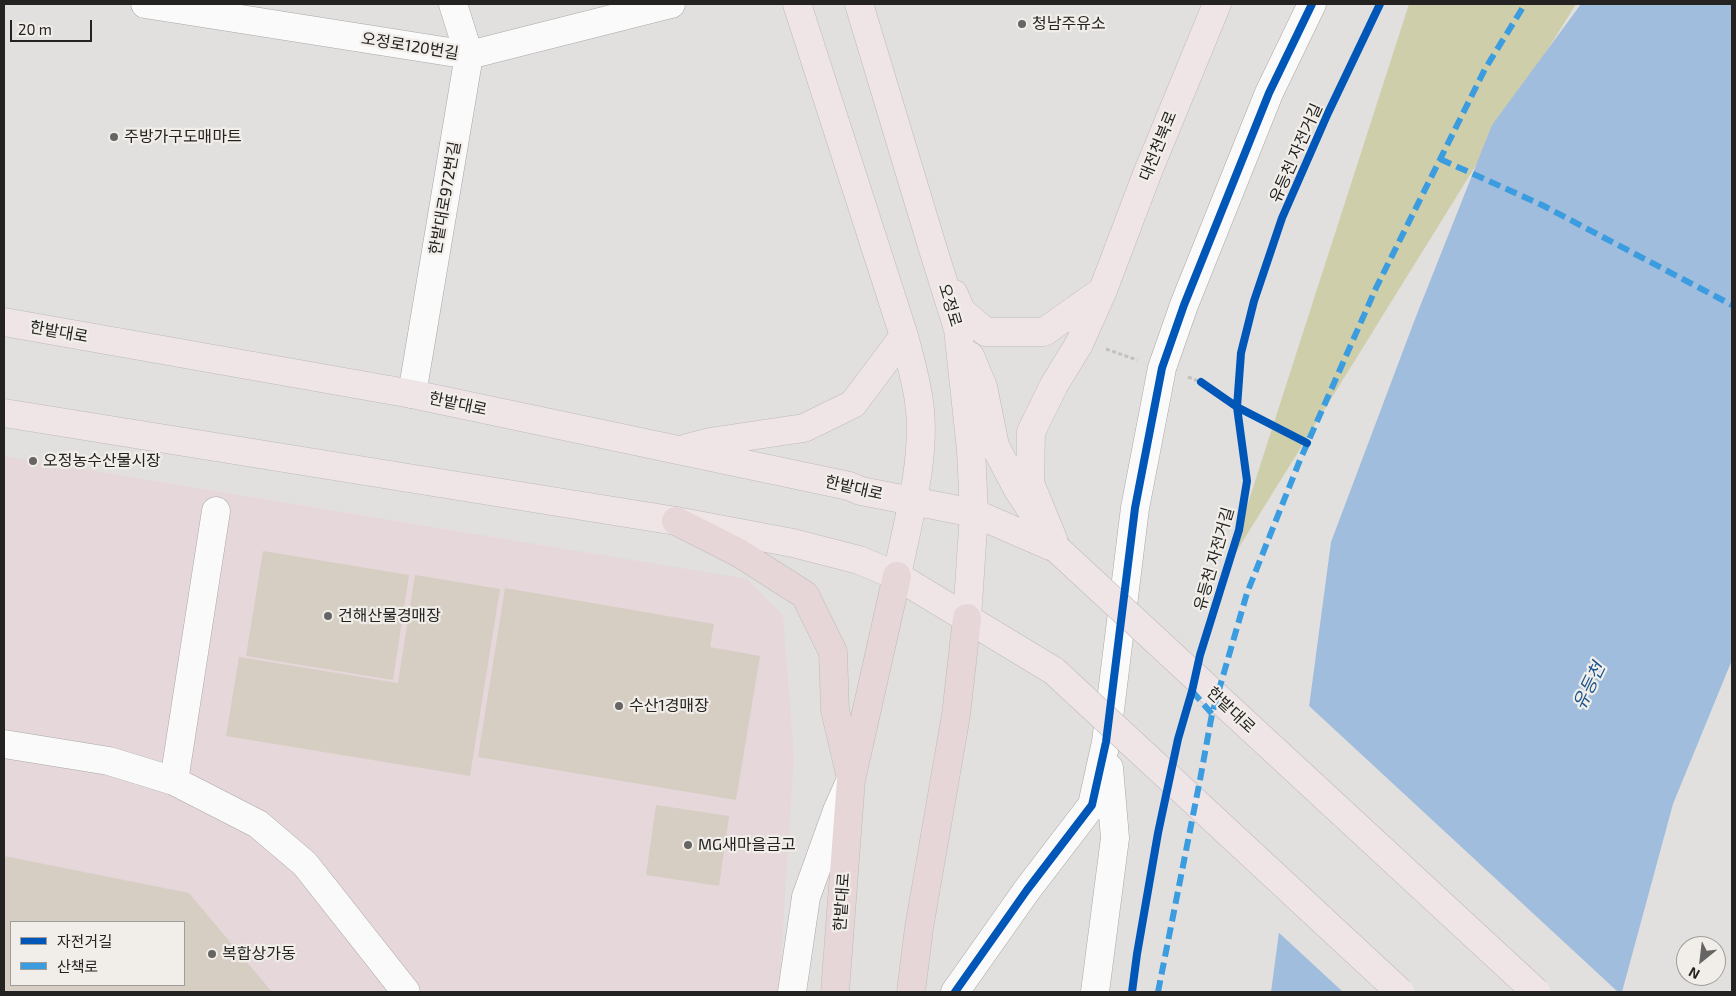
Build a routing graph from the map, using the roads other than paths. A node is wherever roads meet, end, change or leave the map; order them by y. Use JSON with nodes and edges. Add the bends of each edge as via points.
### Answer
{"nodes":[{"id":1,"x":145,"y":4,"type":"edge"},
{"id":2,"x":453,"y":4,"type":"edge"},
{"id":3,"x":671,"y":4,"type":"edge"},
{"id":4,"x":797,"y":4,"type":"edge"},
{"id":5,"x":859,"y":4,"type":"edge"},
{"id":6,"x":1217,"y":4,"type":"edge"},
{"id":7,"x":1312,"y":4,"type":"edge"},
{"id":8,"x":469,"y":55,"type":"junction"},
{"id":9,"x":932,"y":246,"type":"junction"},
{"id":10,"x":1104,"y":290,"type":"junction"},
{"id":11,"x":4,"y":322,"type":"edge"},
{"id":12,"x":958,"y":329,"type":"junction"},
{"id":13,"x":904,"y":336,"type":"junction"},
{"id":14,"x":412,"y":394,"type":"junction"},
{"id":15,"x":4,"y":413,"type":"edge"},
{"id":16,"x":678,"y":450,"type":"junction"},
{"id":17,"x":912,"y":500,"type":"junction"},
{"id":18,"x":216,"y":511,"type":"dead end"},
{"id":19,"x":974,"y":513,"type":"junction"},
{"id":20,"x":676,"y":521,"type":"junction"},
{"id":21,"x":1057,"y":549,"type":"junction"},
{"id":22,"x":897,"y":576,"type":"junction"},
{"id":23,"x":967,"y":618,"type":"junction"},
{"id":24,"x":1106,"y":742,"type":"junction"},
{"id":25,"x":4,"y":744,"type":"edge"},
{"id":26,"x":851,"y":780,"type":"junction"},
{"id":27,"x":174,"y":781,"type":"junction"},
{"id":28,"x":406,"y":992,"type":"edge"},
{"id":29,"x":792,"y":992,"type":"edge"},
{"id":30,"x":835,"y":992,"type":"edge"},
{"id":31,"x":911,"y":992,"type":"edge"},
{"id":32,"x":955,"y":992,"type":"edge"},
{"id":33,"x":1095,"y":992,"type":"edge"},
{"id":34,"x":1400,"y":992,"type":"edge"},
{"id":35,"x":1536,"y":992,"type":"edge"}],
"edges":[{"from":1,"to":8,"type":"street","name":"오정로120번길"},
{"from":2,"to":8,"type":"street","name":"한밭대로972번길"},
{"from":3,"to":8,"type":"street","name":"오정로120번길"},
{"from":4,"to":13,"type":"main road"},
{"from":5,"to":9,"type":"main road","name":"오정로"},
{"from":6,"to":10,"type":"main road","name":"대전천북로","via":[[1147,174]]},
{"from":7,"to":24,"type":"street","via":[[1269,93],[1162,368],[1135,508]]},
{"from":8,"to":14,"type":"street","name":"한밭대로972번길"},
{"from":9,"to":10,"type":"main road","via":[[961,311],[986,332],[1044,332]]},
{"from":9,"to":12,"type":"main road","name":"오정로"},
{"from":10,"to":21,"type":"main road","name":"대전천북로","via":[[1031,432],[1030,483]]},
{"from":11,"to":14,"type":"main road","name":"한밭대로"},
{"from":12,"to":19,"type":"main road","name":"오정로"},
{"from":12,"to":21,"type":"main road","via":[[983,387],[995,446],[1017,488]]},
{"from":13,"to":16,"type":"main road","via":[[854,404],[804,428]]},
{"from":13,"to":17,"type":"main road","via":[[920,411],[920,464]]},
{"from":14,"to":16,"type":"main road","name":"한밭대로"},
{"from":15,"to":20,"type":"main road"},
{"from":16,"to":17,"type":"main road","name":"한밭대로"},
{"from":17,"to":19,"type":"main road","name":"한밭대로"},
{"from":17,"to":22,"type":"main road"},
{"from":18,"to":27,"type":"street"},
{"from":19,"to":21,"type":"main road","name":"한밭대로"},
{"from":19,"to":23,"type":"main road","name":"오정로"},
{"from":20,"to":22,"type":"main road","via":[[793,543],[859,560]]},
{"from":20,"to":26,"type":"highway","via":[[739,553],[805,595],[833,652],[835,710]]},
{"from":21,"to":35,"type":"main road","name":"한밭대로","bridge":true},
{"from":22,"to":23,"type":"main road"},
{"from":22,"to":26,"type":"highway","name":"한밭대로"},
{"from":23,"to":31,"type":"highway","via":[[956,714]]},
{"from":23,"to":34,"type":"main road","bridge":true,"via":[[1054,671]]},
{"from":24,"to":32,"type":"street","via":[[1092,805]]},
{"from":24,"to":33,"type":"street","via":[[1114,838]]},
{"from":25,"to":27,"type":"street","via":[[108,760]]},
{"from":26,"to":29,"type":"street","via":[[806,897]]},
{"from":26,"to":30,"type":"highway","name":"한밭대로"},
{"from":27,"to":28,"type":"street","via":[[258,824],[305,864]]}]}
